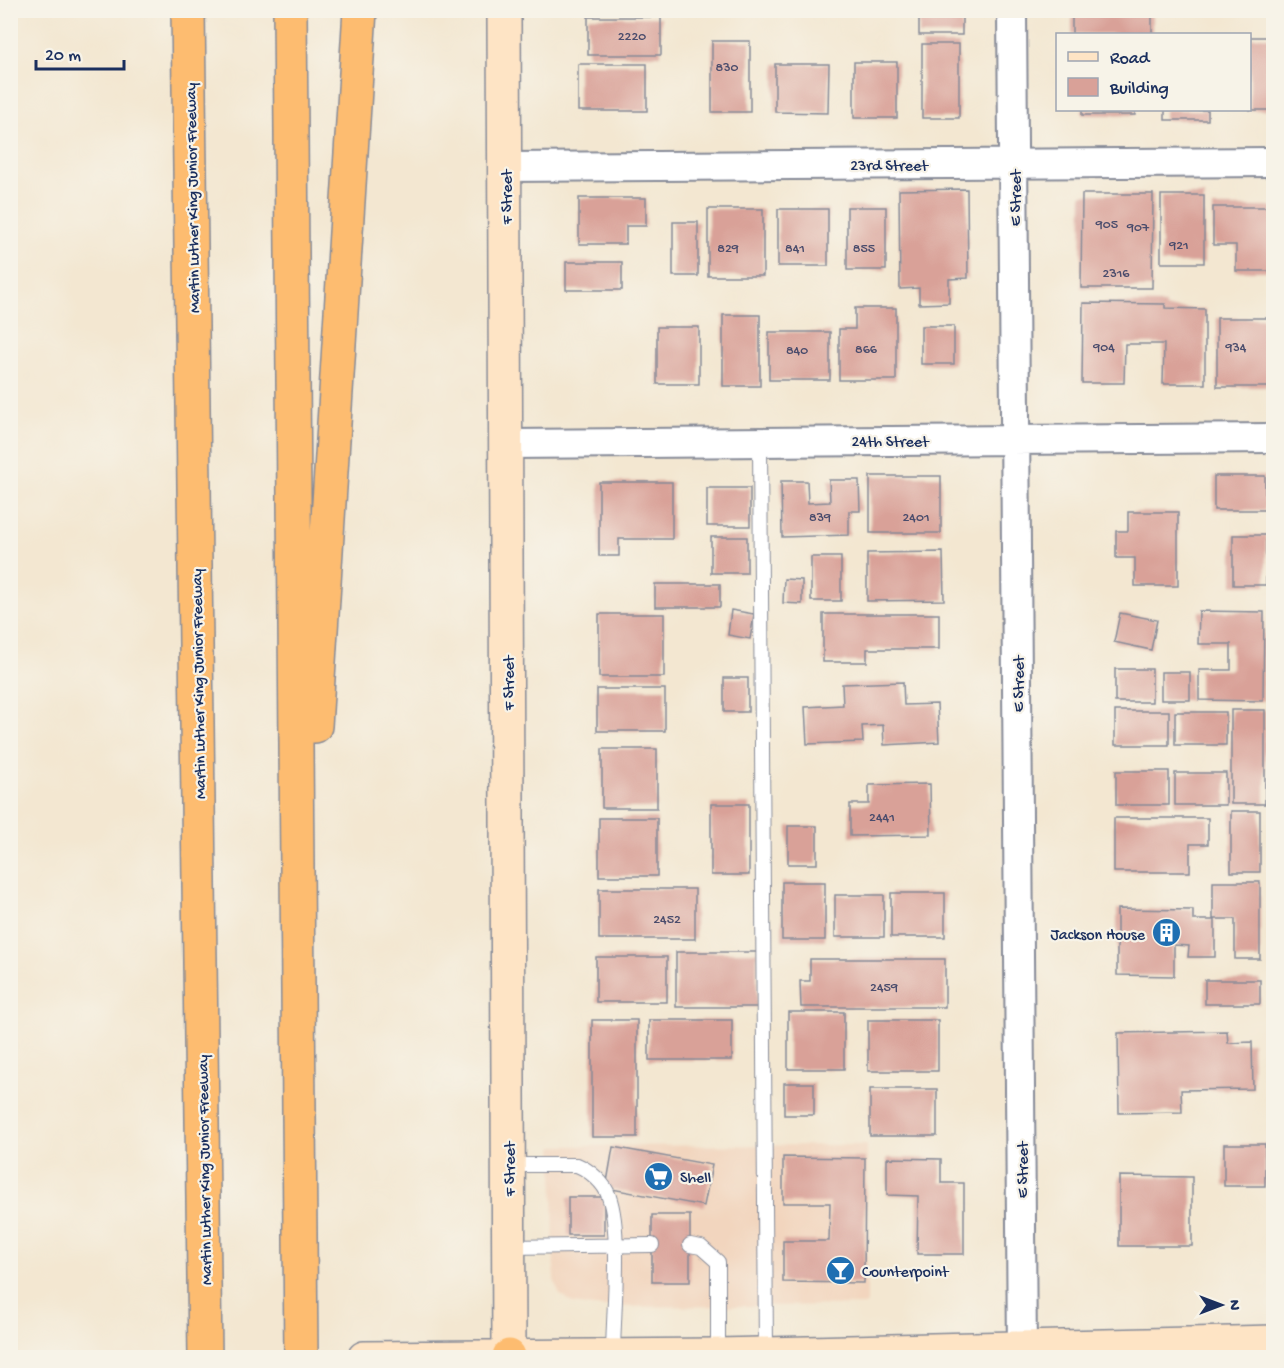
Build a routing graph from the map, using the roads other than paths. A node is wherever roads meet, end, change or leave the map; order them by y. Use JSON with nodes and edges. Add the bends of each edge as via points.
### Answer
{"nodes":[{"id":1,"x":290,"y":10,"type":"edge"},
{"id":2,"x":360,"y":10,"type":"edge"},
{"id":3,"x":504,"y":10,"type":"edge"},
{"id":4,"x":1012,"y":10,"type":"edge"},
{"id":5,"x":189,"y":21,"type":"edge"},
{"id":6,"x":1274,"y":162,"type":"edge"},
{"id":7,"x":1013,"y":164,"type":"junction"},
{"id":8,"x":505,"y":166,"type":"junction"},
{"id":9,"x":1274,"y":438,"type":"edge"},
{"id":10,"x":760,"y":440,"type":"junction"},
{"id":11,"x":1015,"y":440,"type":"junction"},
{"id":12,"x":507,"y":444,"type":"junction"},
{"id":13,"x":296,"y":1012,"type":"junction"},
{"id":14,"x":508,"y":1165,"type":"junction"},
{"id":15,"x":615,"y":1245,"type":"junction"},
{"id":16,"x":652,"y":1245,"type":"dead end"},
{"id":17,"x":690,"y":1245,"type":"dead end"},
{"id":18,"x":508,"y":1247,"type":"junction"},
{"id":19,"x":1274,"y":1342,"type":"edge"},
{"id":20,"x":1022,"y":1352,"type":"edge"},
{"id":21,"x":766,"y":1354,"type":"junction"},
{"id":22,"x":718,"y":1355,"type":"junction"},
{"id":23,"x":613,"y":1356,"type":"junction"},
{"id":24,"x":446,"y":1357,"type":"edge"},
{"id":25,"x":509,"y":1357,"type":"edge"},
{"id":26,"x":205,"y":1358,"type":"edge"},
{"id":27,"x":301,"y":1358,"type":"edge"},
{"id":28,"x":364,"y":1358,"type":"edge"}],
"edges":[{"from":1,"to":13,"type":"highway"},
{"from":2,"to":13,"type":"highway"},
{"from":3,"to":8,"type":"main road","name":"F Street"},
{"from":4,"to":7,"type":"street","name":"E Street"},
{"from":5,"to":26,"type":"highway","name":"Martin Luther King Junior Freeway"},
{"from":6,"to":7,"type":"street","name":"23rd Street"},
{"from":7,"to":8,"type":"street","name":"23rd Street"},
{"from":7,"to":11,"type":"street","name":"E Street"},
{"from":8,"to":12,"type":"main road","name":"F Street"},
{"from":9,"to":11,"type":"street","name":"24th Street"},
{"from":10,"to":11,"type":"street","name":"24th Street"},
{"from":10,"to":12,"type":"street","name":"24th Street"},
{"from":10,"to":21,"type":"lane"},
{"from":11,"to":20,"type":"street","name":"E Street"},
{"from":12,"to":14,"type":"main road","name":"F Street"},
{"from":13,"to":27,"type":"highway"},
{"from":14,"to":15,"type":"lane","via":[[577,1165],[586,1169],[609,1195]]},
{"from":14,"to":18,"type":"main road","name":"F Street"},
{"from":15,"to":16,"type":"lane"},
{"from":15,"to":18,"type":"lane"},
{"from":15,"to":23,"type":"lane"},
{"from":17,"to":22,"type":"lane","via":[[701,1247],[718,1262]]},
{"from":18,"to":25,"type":"main road","name":"F Street"},
{"from":19,"to":20,"type":"main road"},
{"from":20,"to":21,"type":"main road"},
{"from":21,"to":22,"type":"main road"},
{"from":22,"to":23,"type":"main road"},
{"from":23,"to":25,"type":"main road"},
{"from":24,"to":25,"type":"main road"},
{"from":24,"to":28,"type":"main road"}]}
